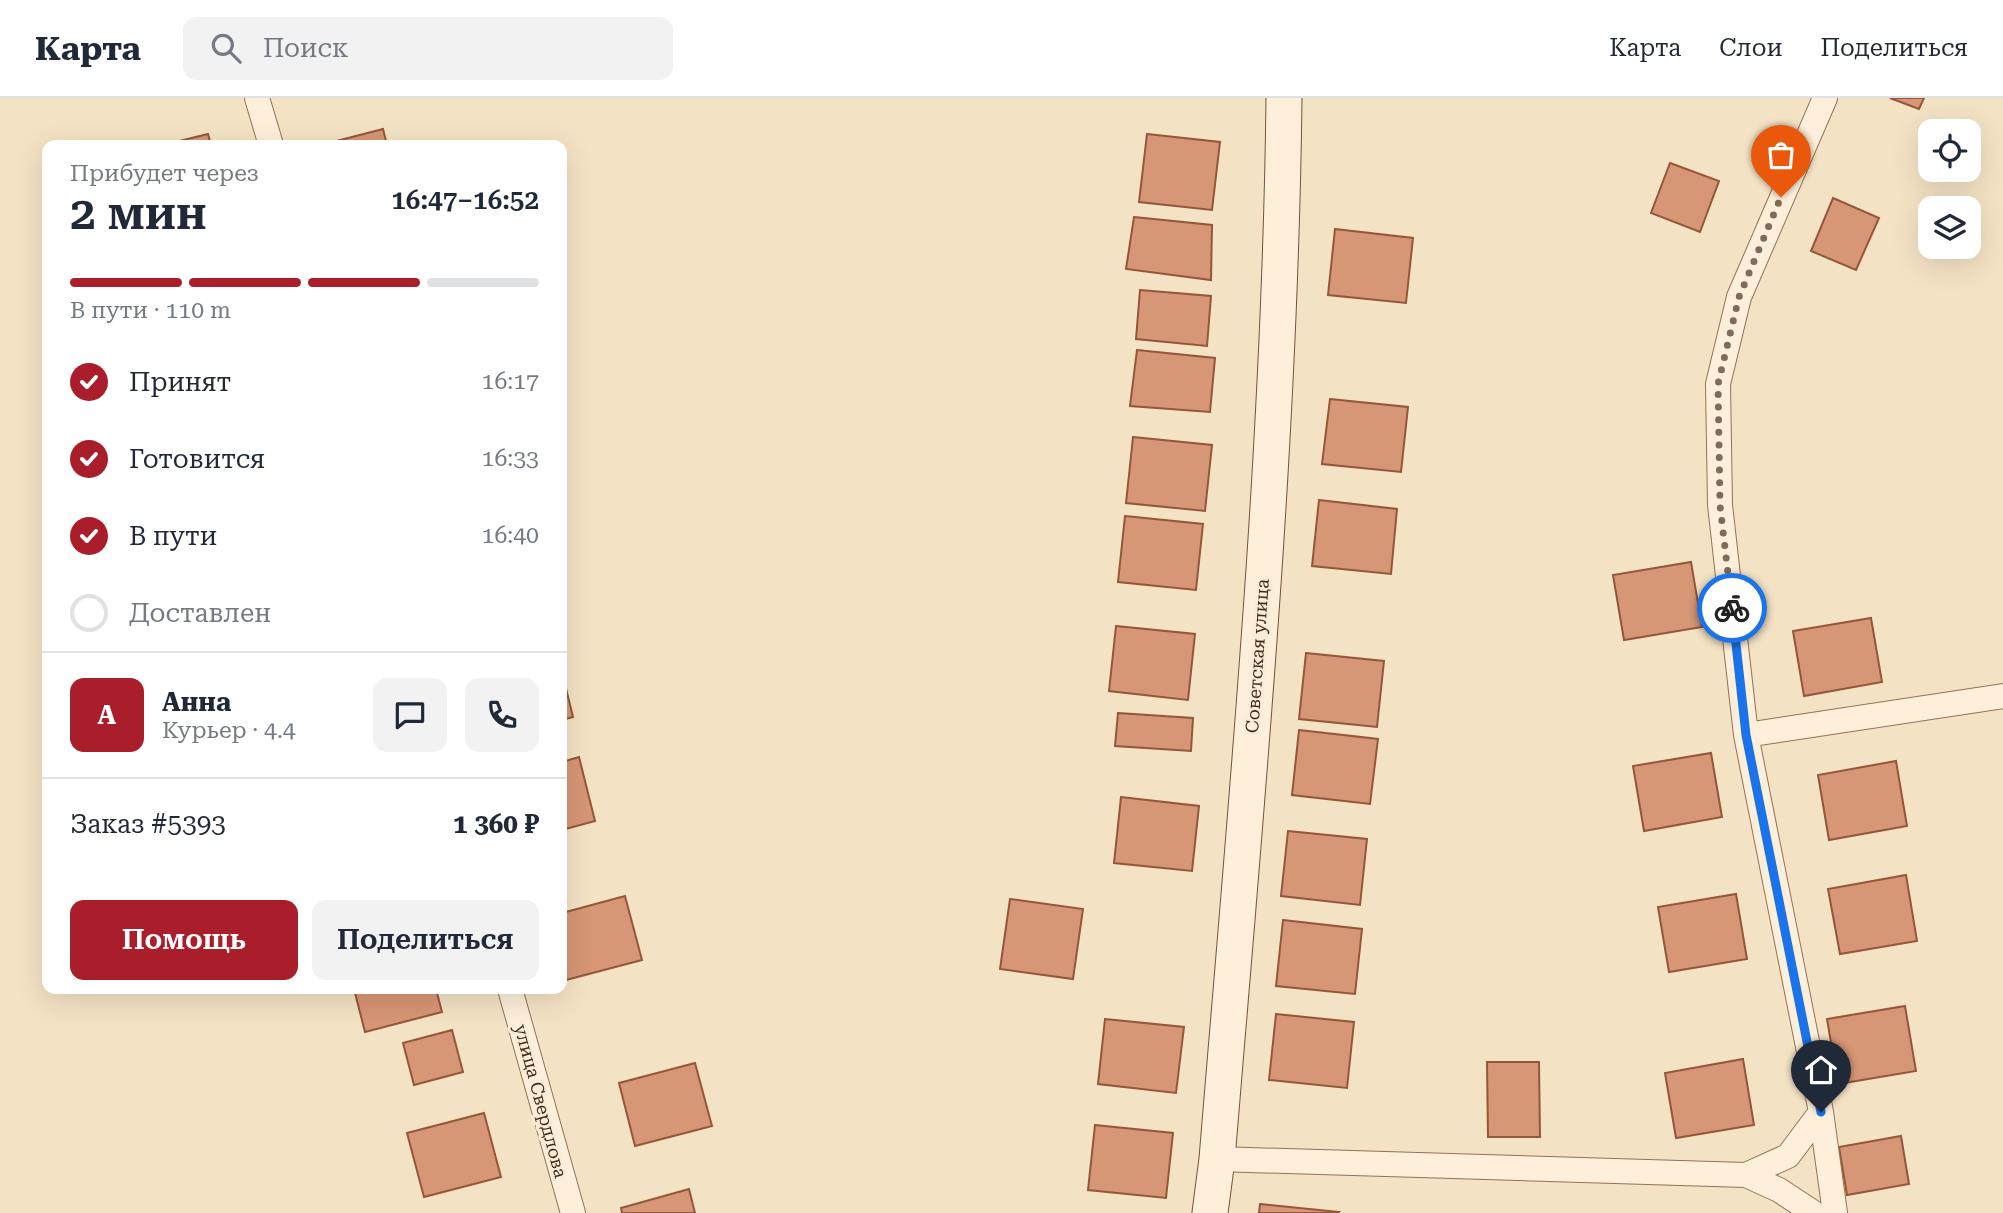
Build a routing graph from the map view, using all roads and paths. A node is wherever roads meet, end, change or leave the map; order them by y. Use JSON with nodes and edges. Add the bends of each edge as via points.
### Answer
{"nodes":[{"id":1,"x":257,"y":98,"type":"edge"},
{"id":2,"x":1284,"y":98,"type":"edge"},
{"id":3,"x":1825,"y":98,"type":"edge"},
{"id":4,"x":270,"y":140,"type":"edge"},
{"id":5,"x":2003,"y":696,"type":"edge"},
{"id":6,"x":1746,"y":735,"type":"junction"},
{"id":7,"x":511,"y":994,"type":"edge"},
{"id":8,"x":1821,"y":1112,"type":"junction"},
{"id":9,"x":1217,"y":1159,"type":"junction"},
{"id":10,"x":1746,"y":1175,"type":"junction"},
{"id":11,"x":573,"y":1213,"type":"edge"},
{"id":12,"x":1210,"y":1213,"type":"edge"},
{"id":13,"x":1814,"y":1213,"type":"edge"},
{"id":14,"x":1835,"y":1213,"type":"edge"}],
"edges":[{"from":1,"to":4,"type":"street"},
{"from":2,"to":9,"type":"main road","name":"Советская улица","via":[[1283,228],[1260,635]]},
{"from":3,"to":6,"type":"street","via":[[1739,297],[1718,384],[1720,505]]},
{"from":5,"to":6,"type":"street"},
{"from":6,"to":8,"type":"street"},
{"from":7,"to":11,"type":"street","name":"улица Свердлова"},
{"from":8,"to":10,"type":"street","via":[[1788,1156]]},
{"from":8,"to":14,"type":"street"},
{"from":9,"to":10,"type":"street"},
{"from":9,"to":12,"type":"main road","name":"Советская улица"},
{"from":10,"to":13,"type":"street"}]}
